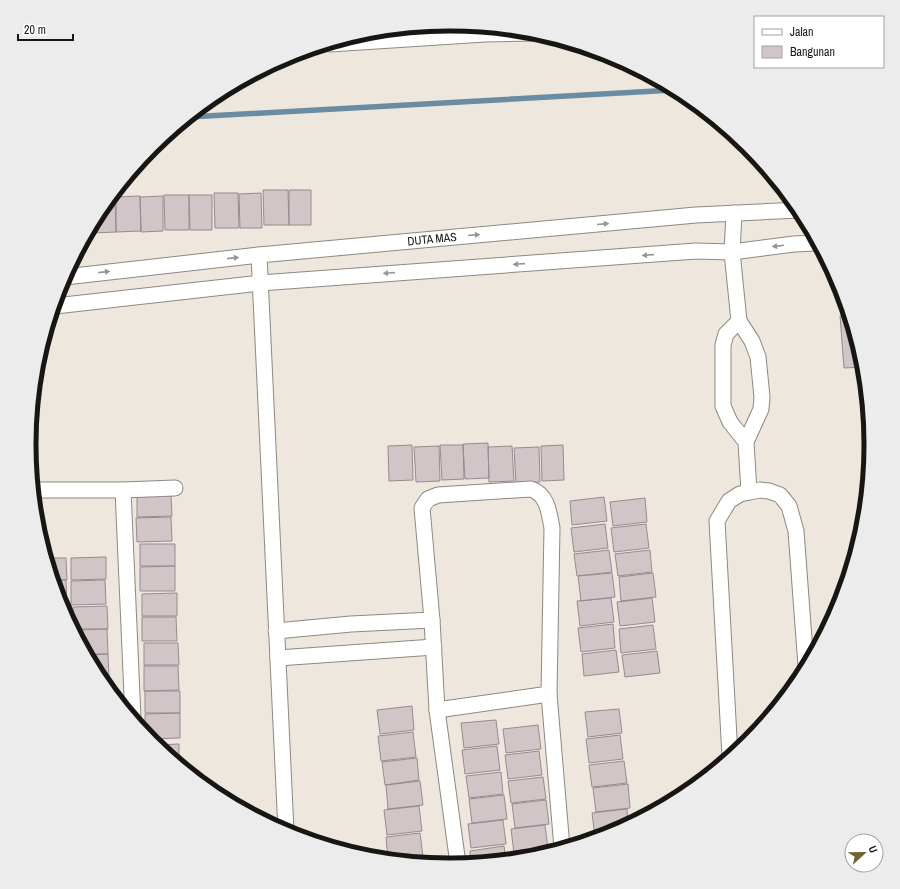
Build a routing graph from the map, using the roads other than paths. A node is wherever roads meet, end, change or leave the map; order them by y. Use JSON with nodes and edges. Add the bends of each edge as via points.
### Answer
{"nodes":[{"id":1,"x":474,"y":32,"type":"edge"},
{"id":2,"x":357,"y":42,"type":"edge"},
{"id":3,"x":791,"y":210,"type":"edge"},
{"id":4,"x":734,"y":213,"type":"junction"},
{"id":5,"x":811,"y":243,"type":"edge"},
{"id":6,"x":732,"y":252,"type":"junction"},
{"id":7,"x":259,"y":255,"type":"junction"},
{"id":8,"x":73,"y":276,"type":"edge"},
{"id":9,"x":260,"y":283,"type":"junction"},
{"id":10,"x":61,"y":305,"type":"edge"},
{"id":11,"x":739,"y":321,"type":"junction"},
{"id":12,"x":746,"y":442,"type":"junction"},
{"id":13,"x":175,"y":488,"type":"dead end"},
{"id":14,"x":39,"y":490,"type":"edge"},
{"id":15,"x":123,"y":490,"type":"junction"},
{"id":16,"x":749,"y":492,"type":"junction"},
{"id":17,"x":432,"y":620,"type":"junction"},
{"id":18,"x":276,"y":630,"type":"junction"},
{"id":19,"x":434,"y":647,"type":"junction"},
{"id":20,"x":805,"y":656,"type":"edge"},
{"id":21,"x":278,"y":658,"type":"junction"},
{"id":22,"x":549,"y":694,"type":"junction"},
{"id":23,"x":133,"y":709,"type":"edge"},
{"id":24,"x":438,"y":710,"type":"junction"},
{"id":25,"x":730,"y":749,"type":"edge"},
{"id":26,"x":286,"y":824,"type":"edge"},
{"id":27,"x":562,"y":843,"type":"edge"},
{"id":28,"x":457,"y":858,"type":"edge"}],
"edges":[{"from":1,"to":2,"type":"street"},
{"from":3,"to":4,"type":"street","name":"DUTA MAS"},
{"from":4,"to":6,"type":"street"},
{"from":7,"to":4,"type":"street","name":"DUTA MAS","one_way":true},
{"from":5,"to":6,"type":"street","one_way":true},
{"from":6,"to":9,"type":"street","one_way":true,"via":[[696,251]]},
{"from":6,"to":11,"type":"street"},
{"from":8,"to":7,"type":"street","name":"DUTA MAS","one_way":true},
{"from":7,"to":9,"type":"street"},
{"from":9,"to":10,"type":"street"},
{"from":9,"to":18,"type":"street"},
{"from":11,"to":12,"type":"street","via":[[752,341],[758,357],[762,397],[761,409]]},
{"from":11,"to":12,"type":"street","via":[[726,334],[723,345],[723,406],[730,422]]},
{"from":12,"to":16,"type":"street"},
{"from":13,"to":15,"type":"street"},
{"from":14,"to":15,"type":"street"},
{"from":15,"to":23,"type":"street"},
{"from":16,"to":20,"type":"street","via":[[769,491],[780,495],[789,506],[796,530]]},
{"from":16,"to":25,"type":"street","via":[[729,501],[717,521]]},
{"from":17,"to":18,"type":"street"},
{"from":17,"to":19,"type":"street"},
{"from":17,"to":22,"type":"street","via":[[422,508],[428,499],[438,495],[531,489],[538,492],[548,507],[552,528]]},
{"from":18,"to":21,"type":"street"},
{"from":19,"to":21,"type":"street"},
{"from":19,"to":24,"type":"street"},
{"from":21,"to":26,"type":"street"},
{"from":22,"to":24,"type":"street"},
{"from":22,"to":27,"type":"street"},
{"from":24,"to":28,"type":"street"}]}
